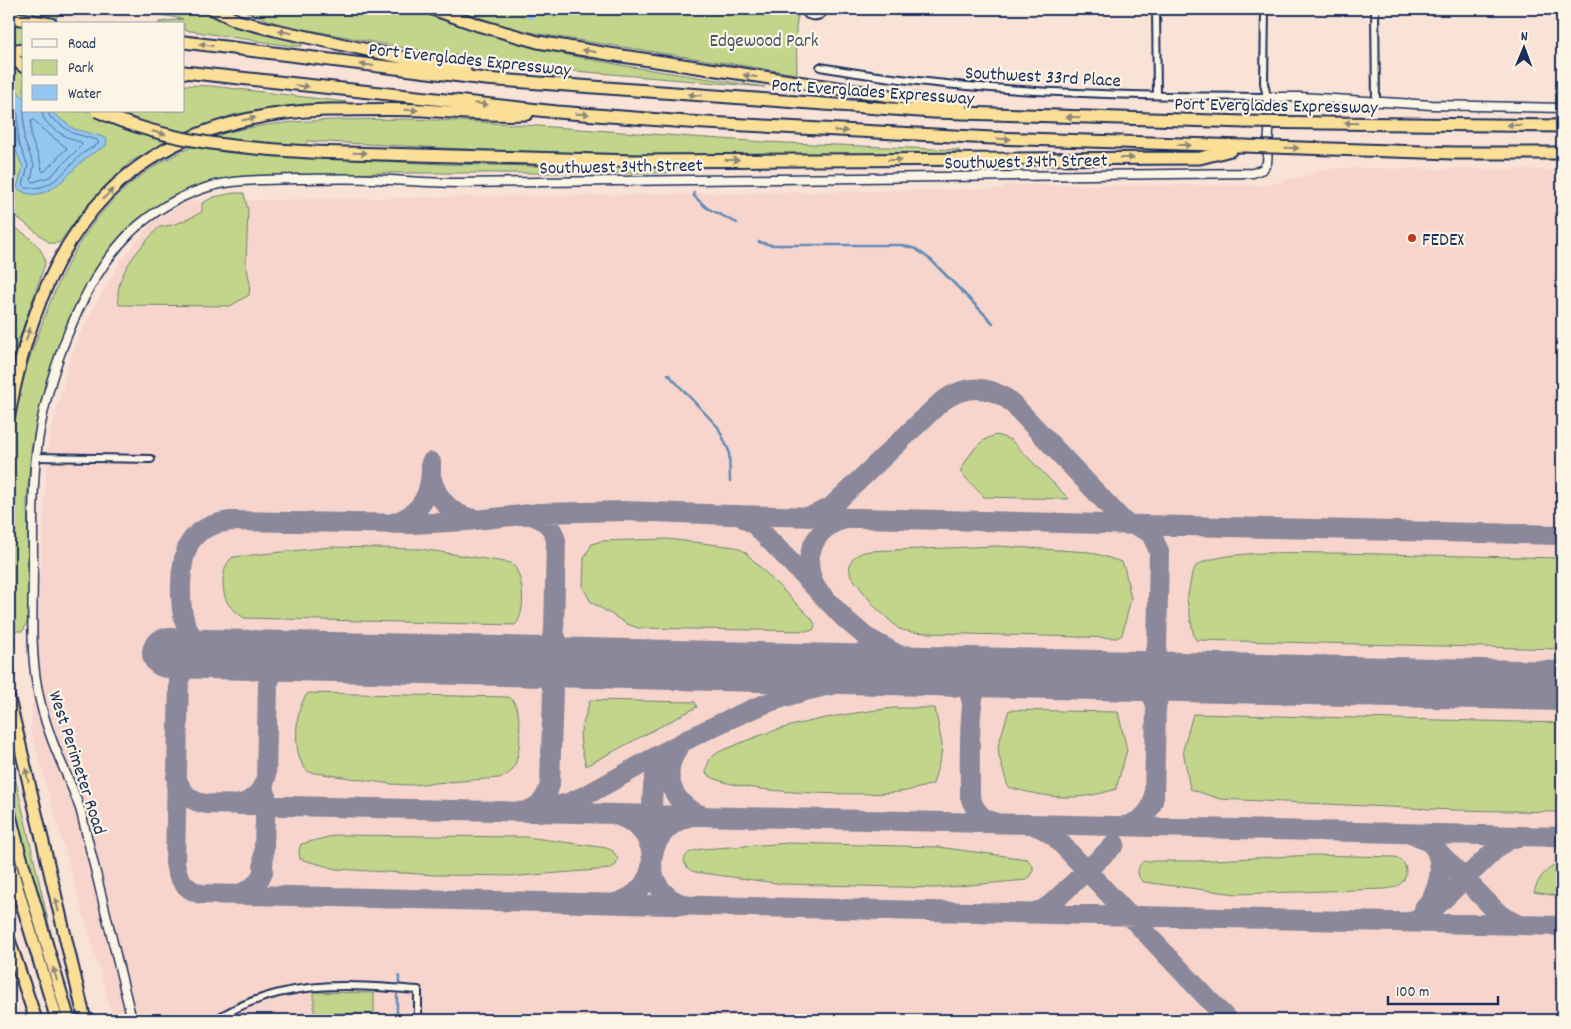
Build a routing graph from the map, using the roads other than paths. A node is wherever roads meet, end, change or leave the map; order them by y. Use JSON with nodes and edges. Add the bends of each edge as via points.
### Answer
{"nodes":[{"id":1,"x":213,"y":9,"type":"edge"},
{"id":2,"x":433,"y":9,"type":"edge"},
{"id":3,"x":804,"y":9,"type":"edge"},
{"id":4,"x":825,"y":9,"type":"edge"},
{"id":5,"x":1156,"y":9,"type":"edge"},
{"id":6,"x":1265,"y":9,"type":"edge"},
{"id":7,"x":1375,"y":9,"type":"edge"},
{"id":8,"x":9,"y":17,"type":"edge"},
{"id":9,"x":39,"y":22,"type":"edge"},
{"id":10,"x":185,"y":42,"type":"edge"},
{"id":11,"x":9,"y":49,"type":"edge"},
{"id":12,"x":22,"y":51,"type":"edge"},
{"id":13,"x":9,"y":55,"type":"edge"},
{"id":14,"x":22,"y":65,"type":"edge"},
{"id":15,"x":820,"y":67,"type":"dead end"},
{"id":16,"x":185,"y":72,"type":"edge"},
{"id":17,"x":485,"y":79,"type":"junction"},
{"id":18,"x":1157,"y":95,"type":"junction"},
{"id":19,"x":1267,"y":97,"type":"junction"},
{"id":20,"x":1376,"y":102,"type":"junction"},
{"id":21,"x":1562,"y":108,"type":"edge"},
{"id":22,"x":100,"y":112,"type":"edge"},
{"id":23,"x":558,"y":112,"type":"junction"},
{"id":24,"x":988,"y":115,"type":"junction"},
{"id":25,"x":1562,"y":126,"type":"edge"},
{"id":26,"x":1244,"y":146,"type":"junction"},
{"id":27,"x":1562,"y":153,"type":"edge"},
{"id":28,"x":68,"y":334,"type":"joint"},
{"id":29,"x":9,"y":416,"type":"edge"},
{"id":30,"x":36,"y":457,"type":"junction"},
{"id":31,"x":151,"y":460,"type":"dead end"},
{"id":32,"x":9,"y":699,"type":"edge"},
{"id":33,"x":9,"y":811,"type":"edge"},
{"id":34,"x":9,"y":860,"type":"edge"},
{"id":35,"x":9,"y":940,"type":"edge"},
{"id":36,"x":9,"y":959,"type":"edge"},
{"id":37,"x":30,"y":1020,"type":"edge"},
{"id":38,"x":36,"y":1020,"type":"edge"},
{"id":39,"x":57,"y":1020,"type":"edge"},
{"id":40,"x":69,"y":1020,"type":"edge"},
{"id":41,"x":85,"y":1020,"type":"edge"},
{"id":42,"x":132,"y":1020,"type":"edge"},
{"id":43,"x":215,"y":1020,"type":"edge"},
{"id":44,"x":418,"y":1020,"type":"edge"}],
"edges":[{"from":17,"to":1,"type":"highway","one_way":true,"via":[[463,70],[238,21]]},
{"from":24,"to":2,"type":"highway","one_way":true,"via":[[938,103],[538,42]]},
{"from":3,"to":4,"type":"street","via":[[815,17]]},
{"from":5,"to":18,"type":"street"},
{"from":6,"to":19,"type":"street","via":[[1264,83]]},
{"from":7,"to":20,"type":"street"},
{"from":8,"to":9,"type":"highway"},
{"from":17,"to":10,"type":"highway","name":"Port Everglades Expressway","one_way":true},
{"from":11,"to":12,"type":"highway"},
{"from":13,"to":14,"type":"highway"},
{"from":15,"to":18,"type":"street","name":"Southwest 33rd Place","via":[[934,83]]},
{"from":16,"to":23,"type":"highway","one_way":true},
{"from":24,"to":17,"type":"highway","name":"Port Everglades Expressway","one_way":true},
{"from":18,"to":19,"type":"street","name":"Southwest 33rd Place"},
{"from":19,"to":20,"type":"street"},
{"from":19,"to":28,"type":"street","name":"Southwest 34th Street","via":[[1270,117],[1267,163],[1260,172],[458,183],[358,179],[240,181],[213,186],[158,211],[125,238],[105,264]]},
{"from":20,"to":21,"type":"street"},
{"from":22,"to":26,"type":"highway","one_way":true,"bridge":true,"via":[[181,139],[239,148],[311,152],[634,161],[934,160],[1200,158]]},
{"from":23,"to":26,"type":"highway","one_way":true,"via":[[913,135]]},
{"from":29,"to":23,"type":"highway","one_way":true,"via":[[31,325],[62,253],[105,196],[131,173],[172,146],[219,127],[280,114],[326,110],[501,116]]},
{"from":25,"to":24,"type":"highway","name":"Port Everglades Expressway","one_way":true,"bridge":true},
{"from":26,"to":27,"type":"highway","one_way":true,"bridge":true},
{"from":28,"to":30,"type":"street","name":"West Perimeter Road","via":[[48,394]]},
{"from":30,"to":31,"type":"street"},
{"from":30,"to":42,"type":"street","name":"West Perimeter Road","via":[[32,633],[37,686],[50,737],[81,812]]},
{"from":41,"to":32,"type":"highway","one_way":true},
{"from":40,"to":33,"type":"highway","one_way":true},
{"from":34,"to":39,"type":"highway"},
{"from":35,"to":38,"type":"highway"},
{"from":36,"to":37,"type":"highway"},
{"from":43,"to":44,"type":"street","via":[[270,994],[327,986],[418,990]]}]}
